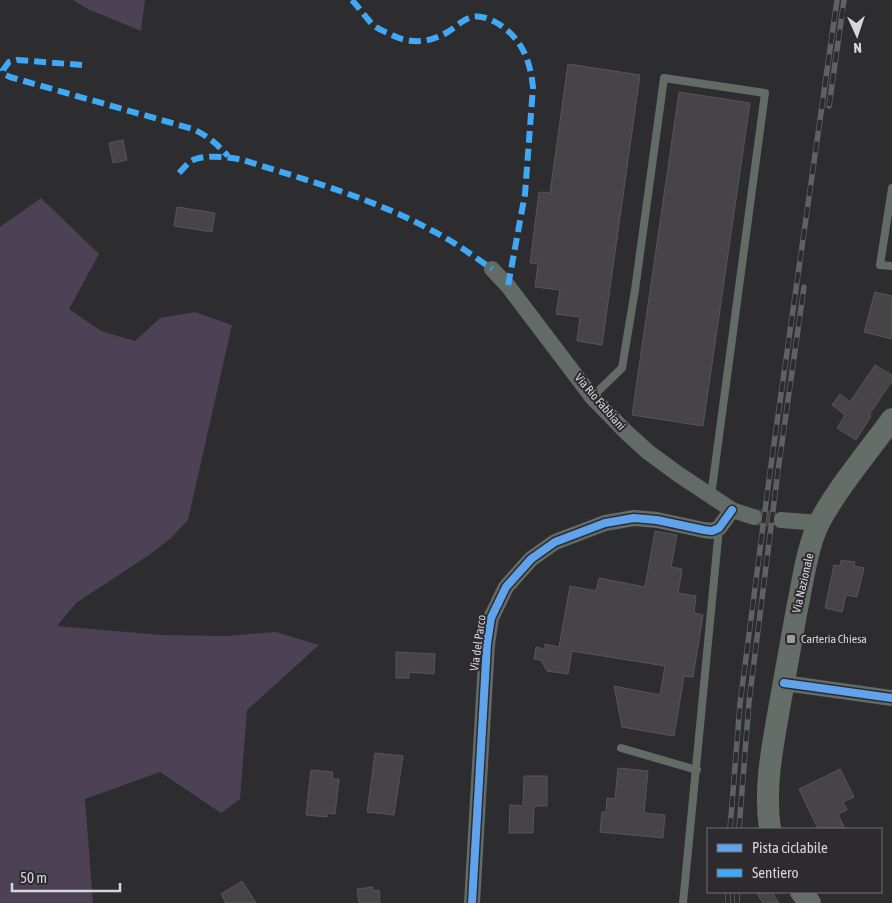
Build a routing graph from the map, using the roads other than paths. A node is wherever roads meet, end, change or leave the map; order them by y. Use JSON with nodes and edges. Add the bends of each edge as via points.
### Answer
{"nodes":[{"id":1,"x":892,"y":188,"type":"edge"},
{"id":2,"x":892,"y":266,"type":"edge"},
{"id":3,"x":492,"y":269,"type":"dead end"},
{"id":4,"x":592,"y":397,"type":"junction"},
{"id":5,"x":892,"y":419,"type":"edge"},
{"id":6,"x":711,"y":496,"type":"junction"},
{"id":7,"x":732,"y":510,"type":"junction"},
{"id":8,"x":754,"y":517,"type":"tunnel mouth"},
{"id":9,"x":781,"y":520,"type":"tunnel mouth"},
{"id":10,"x":819,"y":523,"type":"junction"},
{"id":11,"x":719,"y":528,"type":"junction"},
{"id":12,"x":784,"y":683,"type":"junction"},
{"id":13,"x":892,"y":698,"type":"edge"},
{"id":14,"x":621,"y":748,"type":"dead end"},
{"id":15,"x":697,"y":770,"type":"junction"},
{"id":16,"x":770,"y":828,"type":"edge"},
{"id":17,"x":802,"y":893,"type":"edge"},
{"id":18,"x":472,"y":903,"type":"edge"},
{"id":19,"x":683,"y":903,"type":"edge"},
{"id":20,"x":810,"y":903,"type":"edge"}],
"edges":[{"from":1,"to":2,"type":"lane","via":[[880,265]]},
{"from":3,"to":4,"type":"street","name":"Via Rio Fabbiani"},
{"from":4,"to":6,"type":"street","name":"Via Rio Fabbiani","via":[[648,452]]},
{"from":4,"to":6,"type":"lane","via":[[622,368],[664,78],[765,93]]},
{"from":5,"to":10,"type":"main road","name":"Via Nazionale"},
{"from":6,"to":7,"type":"street","name":"Via Rio Fabbiani"},
{"from":7,"to":8,"type":"street"},
{"from":7,"to":11,"type":"street"},
{"from":9,"to":10,"type":"street"},
{"from":10,"to":12,"type":"main road","name":"Via Nazionale","via":[[806,567]]},
{"from":11,"to":15,"type":"lane"},
{"from":11,"to":18,"type":"street","name":"Via del Parco","via":[[704,530],[645,519],[605,523],[543,549],[506,587],[491,618],[487,644]]},
{"from":12,"to":13,"type":"street"},
{"from":12,"to":16,"type":"main road","name":"Via Nazionale","via":[[768,774]]},
{"from":14,"to":15,"type":"lane"},
{"from":15,"to":19,"type":"lane"},
{"from":17,"to":20,"type":"main road"}]}
